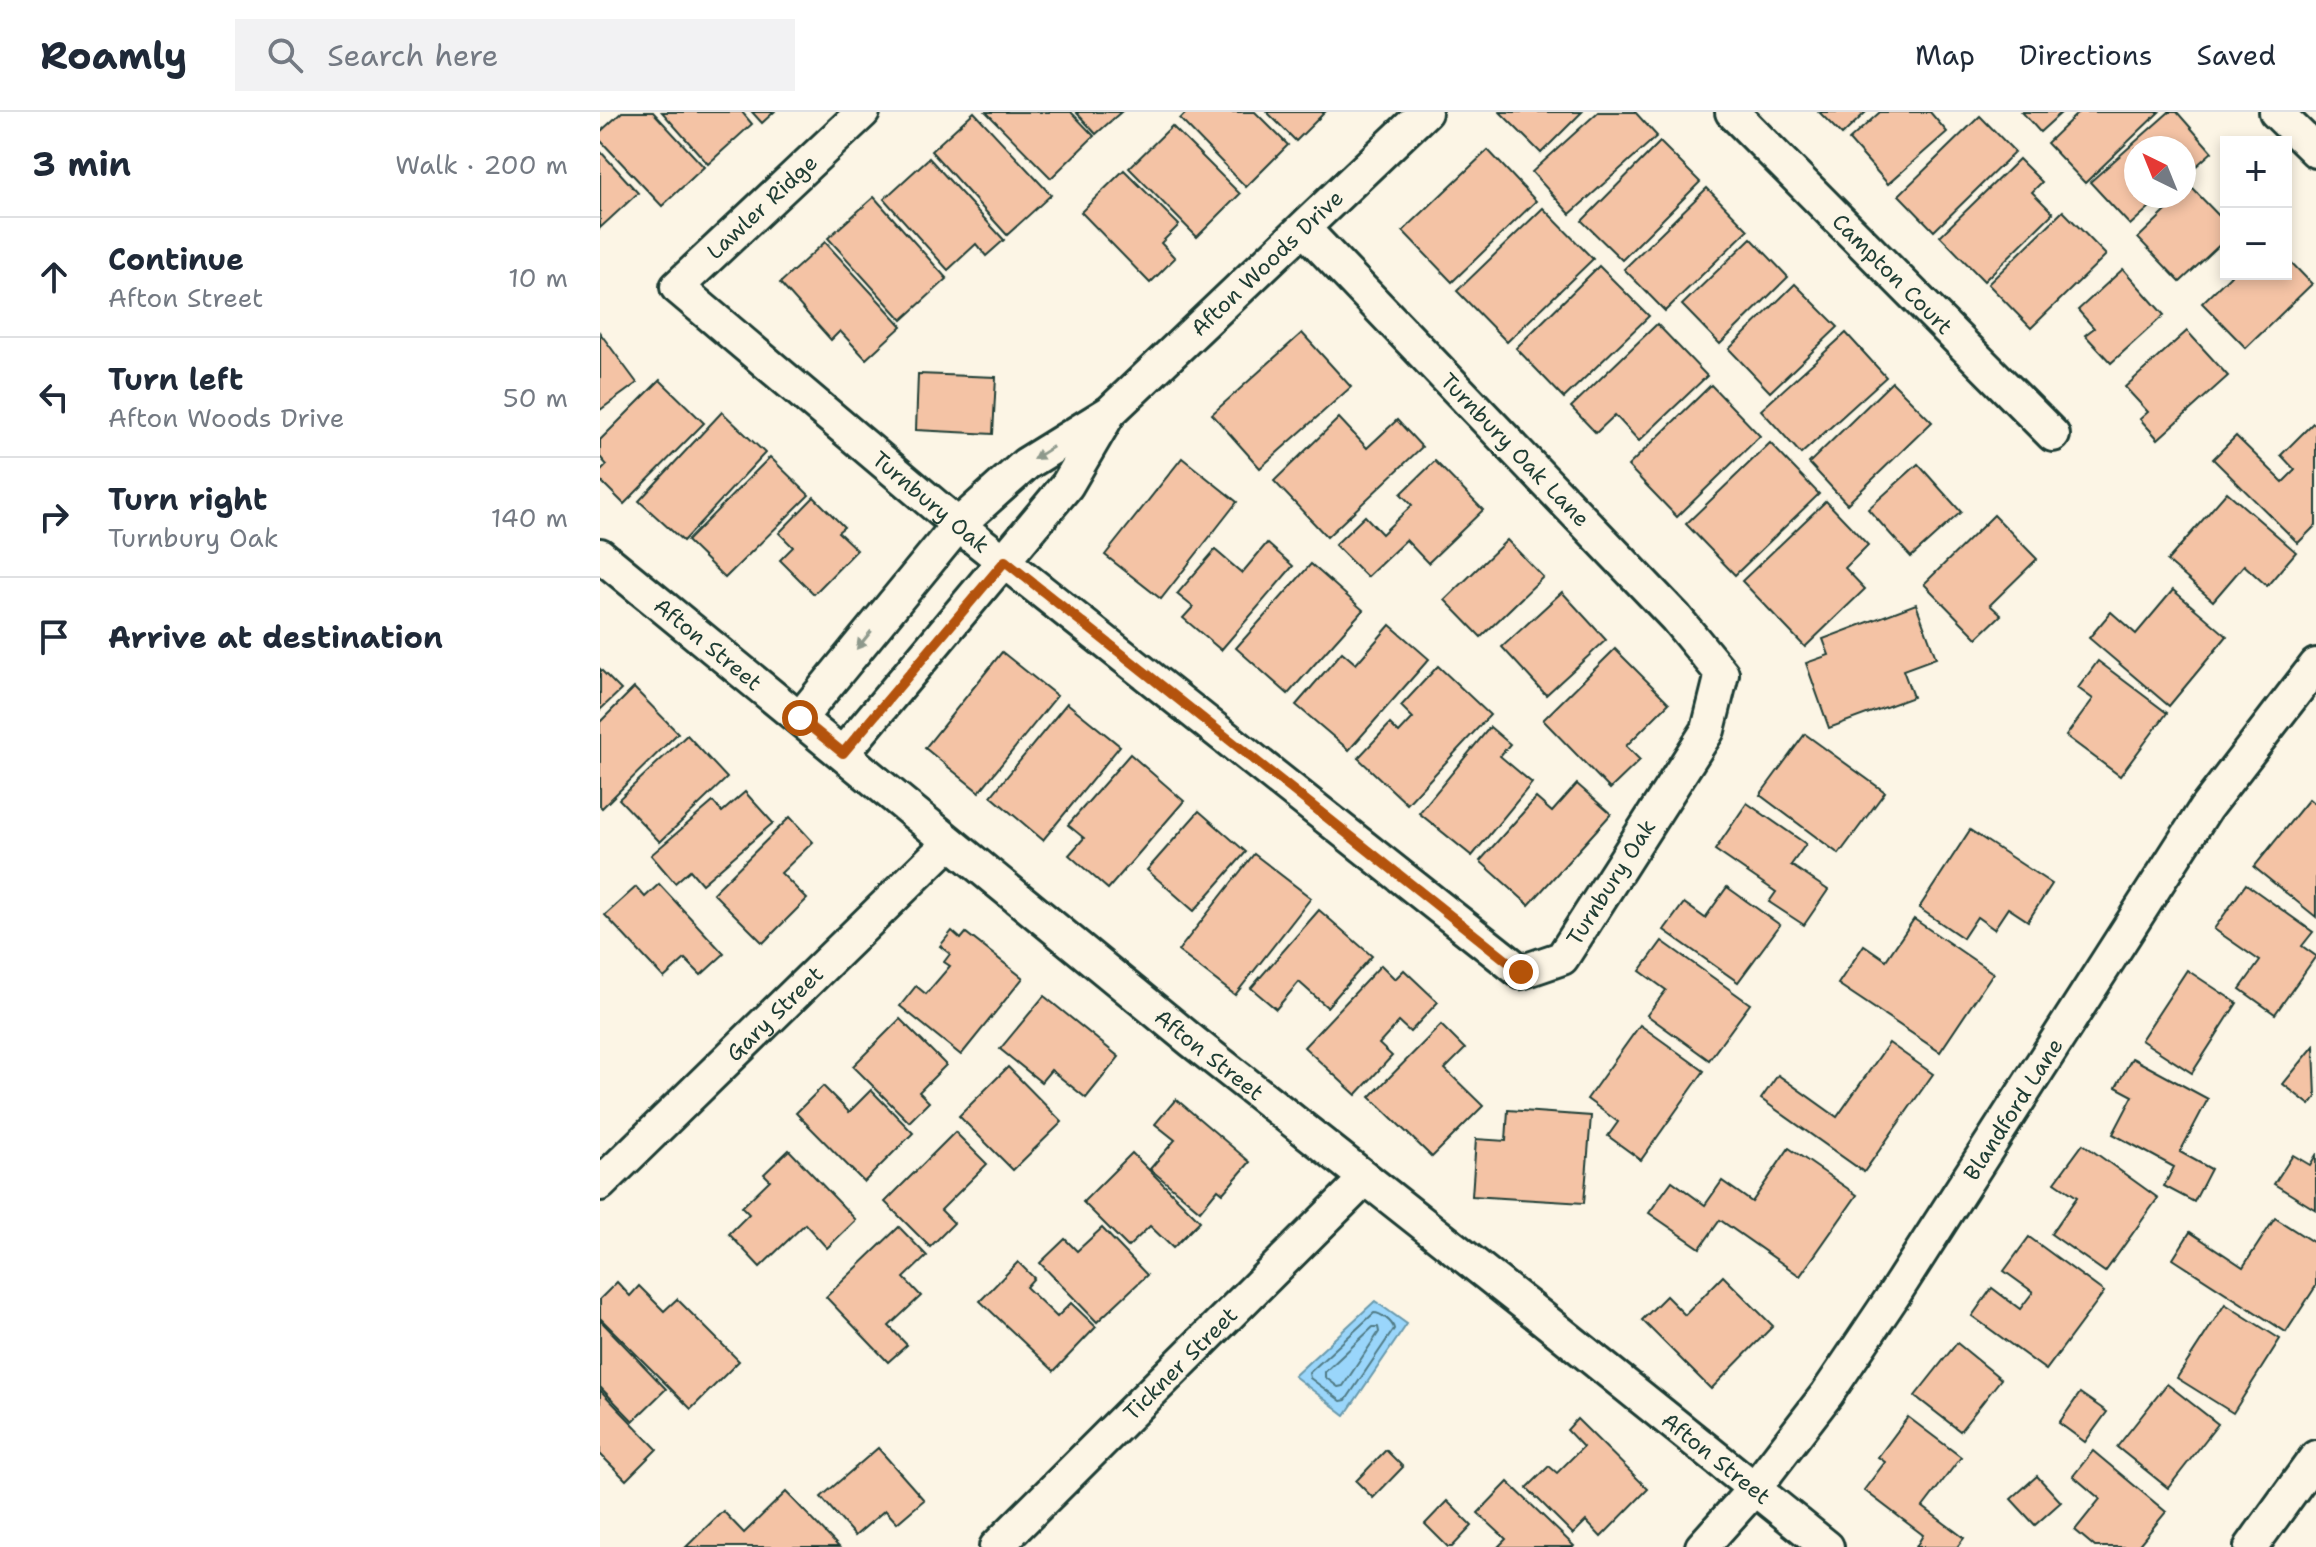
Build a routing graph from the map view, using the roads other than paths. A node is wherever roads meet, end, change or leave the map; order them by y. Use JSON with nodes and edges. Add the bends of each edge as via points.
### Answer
{"nodes":[{"id":1,"x":863,"y":112,"type":"edge"},
{"id":2,"x":1425,"y":112,"type":"edge"},
{"id":3,"x":1732,"y":112,"type":"edge"},
{"id":4,"x":2276,"y":112,"type":"edge"},
{"id":5,"x":2316,"y":151,"type":"edge"},
{"id":6,"x":1304,"y":229,"type":"junction"},
{"id":7,"x":697,"y":268,"type":"joint"},
{"id":8,"x":1110,"y":412,"type":"junction"},
{"id":9,"x":2053,"y":435,"type":"dead end"},
{"id":10,"x":958,"y":525,"type":"junction"},
{"id":11,"x":600,"y":555,"type":"edge"},
{"id":12,"x":1005,"y":561,"type":"junction"},
{"id":13,"x":2316,"y":665,"type":"edge"},
{"id":14,"x":1722,"y":674,"type":"joint"},
{"id":15,"x":800,"y":718,"type":"junction"},
{"id":16,"x":843,"y":753,"type":"junction"},
{"id":17,"x":949,"y":843,"type":"junction"},
{"id":18,"x":1365,"y":1179,"type":"junction"},
{"id":19,"x":600,"y":1184,"type":"edge"},
{"id":20,"x":2316,"y":1457,"type":"edge"},
{"id":21,"x":1754,"y":1489,"type":"junction"},
{"id":22,"x":996,"y":1547,"type":"edge"},
{"id":23,"x":1702,"y":1547,"type":"edge"},
{"id":24,"x":1827,"y":1547,"type":"edge"},
{"id":25,"x":2251,"y":1547,"type":"edge"}],
"edges":[{"from":1,"to":7,"type":"street","name":"Lawler Ridge"},
{"from":2,"to":6,"type":"street","name":"Afton Woods Drive"},
{"from":3,"to":9,"type":"street","name":"Campton Court"},
{"from":4,"to":5,"type":"street"},
{"from":6,"to":8,"type":"street","name":"Afton Woods Drive"},
{"from":6,"to":14,"type":"street","name":"Turnbury Oak Lane","via":[[1676,618]]},
{"from":7,"to":10,"type":"street","name":"Turnbury Oak","via":[[677,287]]},
{"from":8,"to":10,"type":"street","name":"Afton Woods Drive","one_way":true,"via":[[1026,464]]},
{"from":8,"to":12,"type":"street","name":"Afton Woods Drive","via":[[1067,485]]},
{"from":10,"to":12,"type":"street","name":"Turnbury Oak"},
{"from":10,"to":15,"type":"street","name":"Afton Woods Drive","one_way":true},
{"from":11,"to":15,"type":"street","name":"Afton Street"},
{"from":12,"to":14,"type":"street","name":"Turnbury Oak","via":[[1521,972],[1562,958],[1708,730]]},
{"from":12,"to":16,"type":"street","name":"Afton Woods Drive"},
{"from":13,"to":21,"type":"street","name":"Blandford Lane","via":[[2205,809],[1885,1308]]},
{"from":15,"to":16,"type":"street","name":"Afton Street"},
{"from":16,"to":17,"type":"street","name":"Afton Street"},
{"from":17,"to":18,"type":"street","name":"Afton Street"},
{"from":17,"to":19,"type":"street","name":"Gary Street"},
{"from":18,"to":21,"type":"street","name":"Afton Street"},
{"from":18,"to":22,"type":"street","name":"Tickner Street"},
{"from":20,"to":25,"type":"street"},
{"from":21,"to":23,"type":"street","name":"Blandford Lane"},
{"from":21,"to":24,"type":"street","name":"Afton Street"}]}
